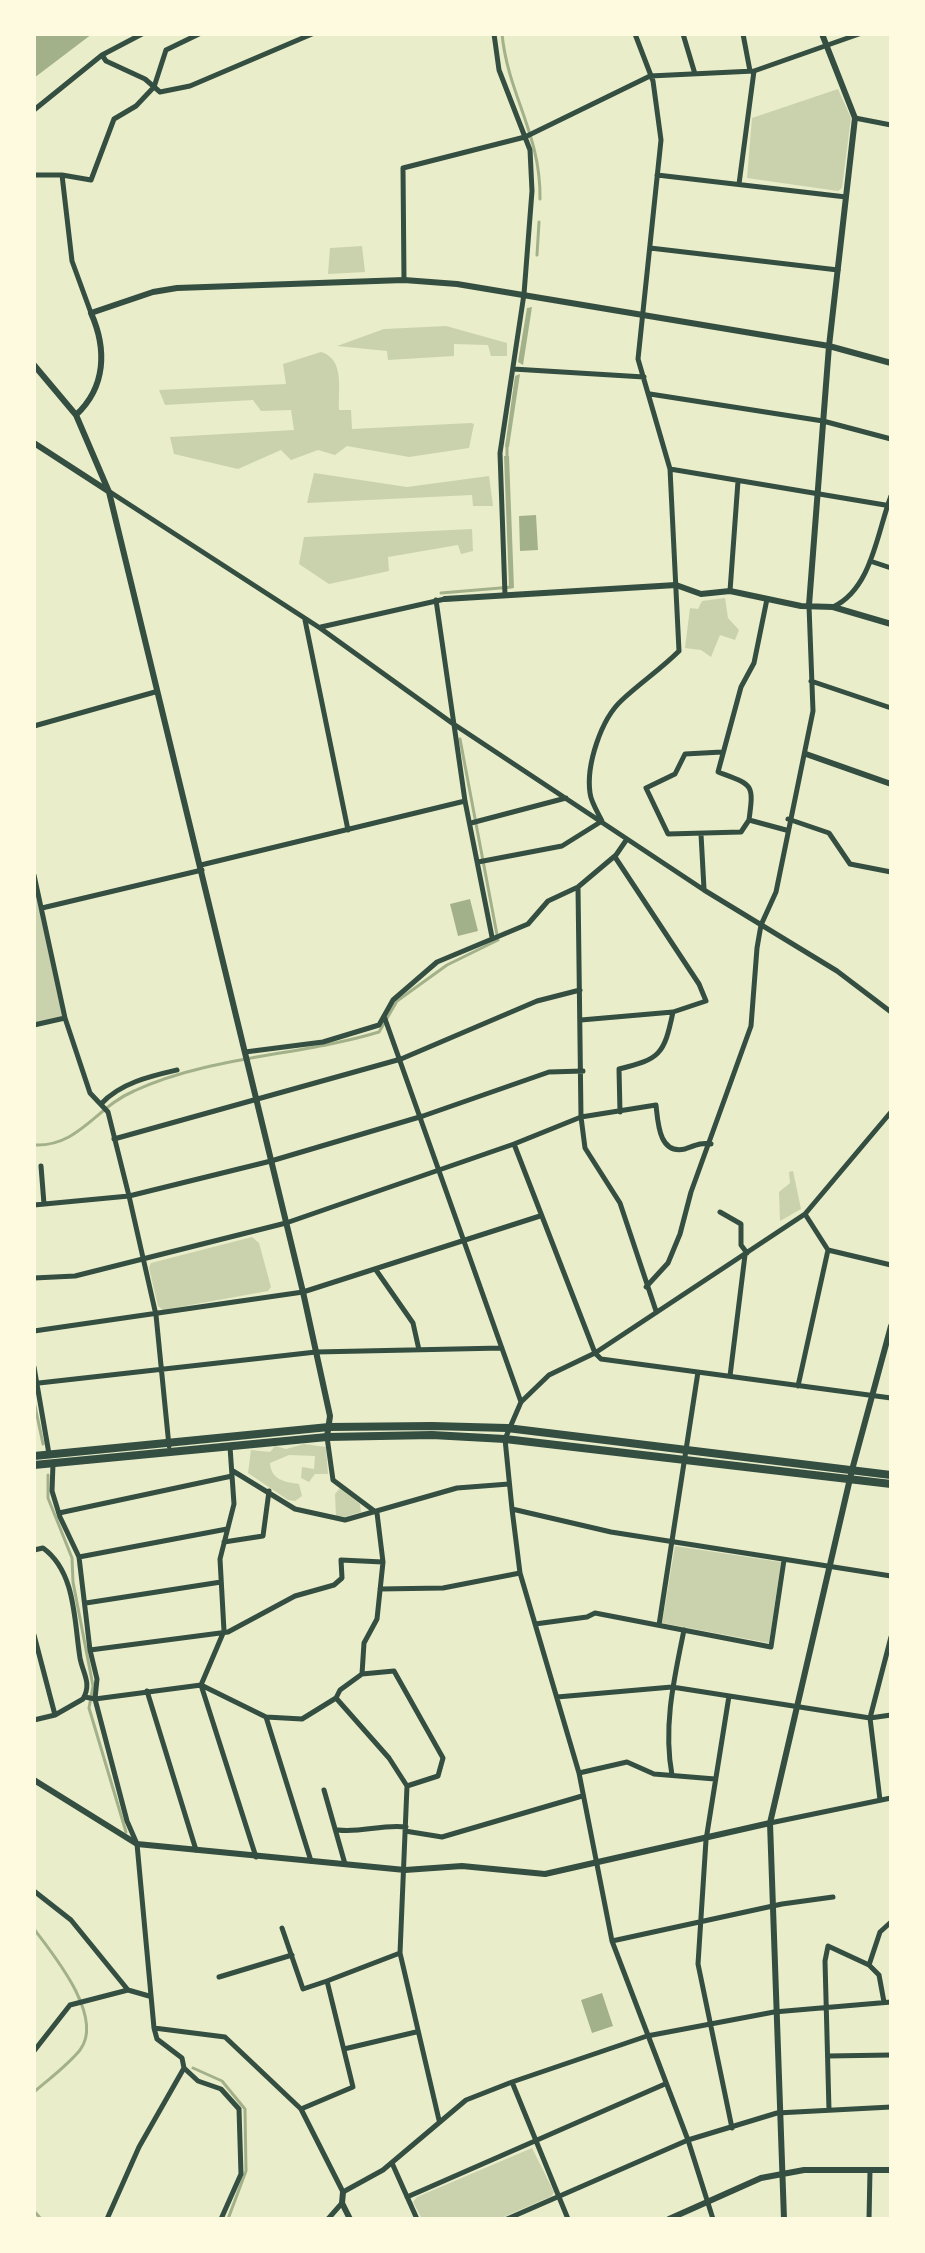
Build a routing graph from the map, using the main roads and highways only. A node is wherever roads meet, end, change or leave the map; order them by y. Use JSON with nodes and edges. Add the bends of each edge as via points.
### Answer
{"nodes":[{"id":1,"x":169,"y":1447,"type":"junction"},
{"id":2,"x":685,"y":1454,"type":"junction"},
{"id":3,"x":34,"y":1456,"type":"edge"},
{"id":4,"x":51,"y":1459,"type":"junction"},
{"id":5,"x":34,"y":1465,"type":"edge"},
{"id":6,"x":852,"y":1474,"type":"junction"},
{"id":7,"x":891,"y":1475,"type":"edge"},
{"id":8,"x":891,"y":1484,"type":"edge"}],
"edges":[{"from":1,"to":2,"type":"highway","via":[[432,1435]]},
{"from":1,"to":2,"type":"highway","via":[[329,1427],[507,1428]]},
{"from":1,"to":4,"type":"highway"},
{"from":2,"to":6,"type":"highway"},
{"from":3,"to":4,"type":"highway"},
{"from":4,"to":5,"type":"highway"},
{"from":6,"to":7,"type":"highway"},
{"from":6,"to":8,"type":"highway"}]}
